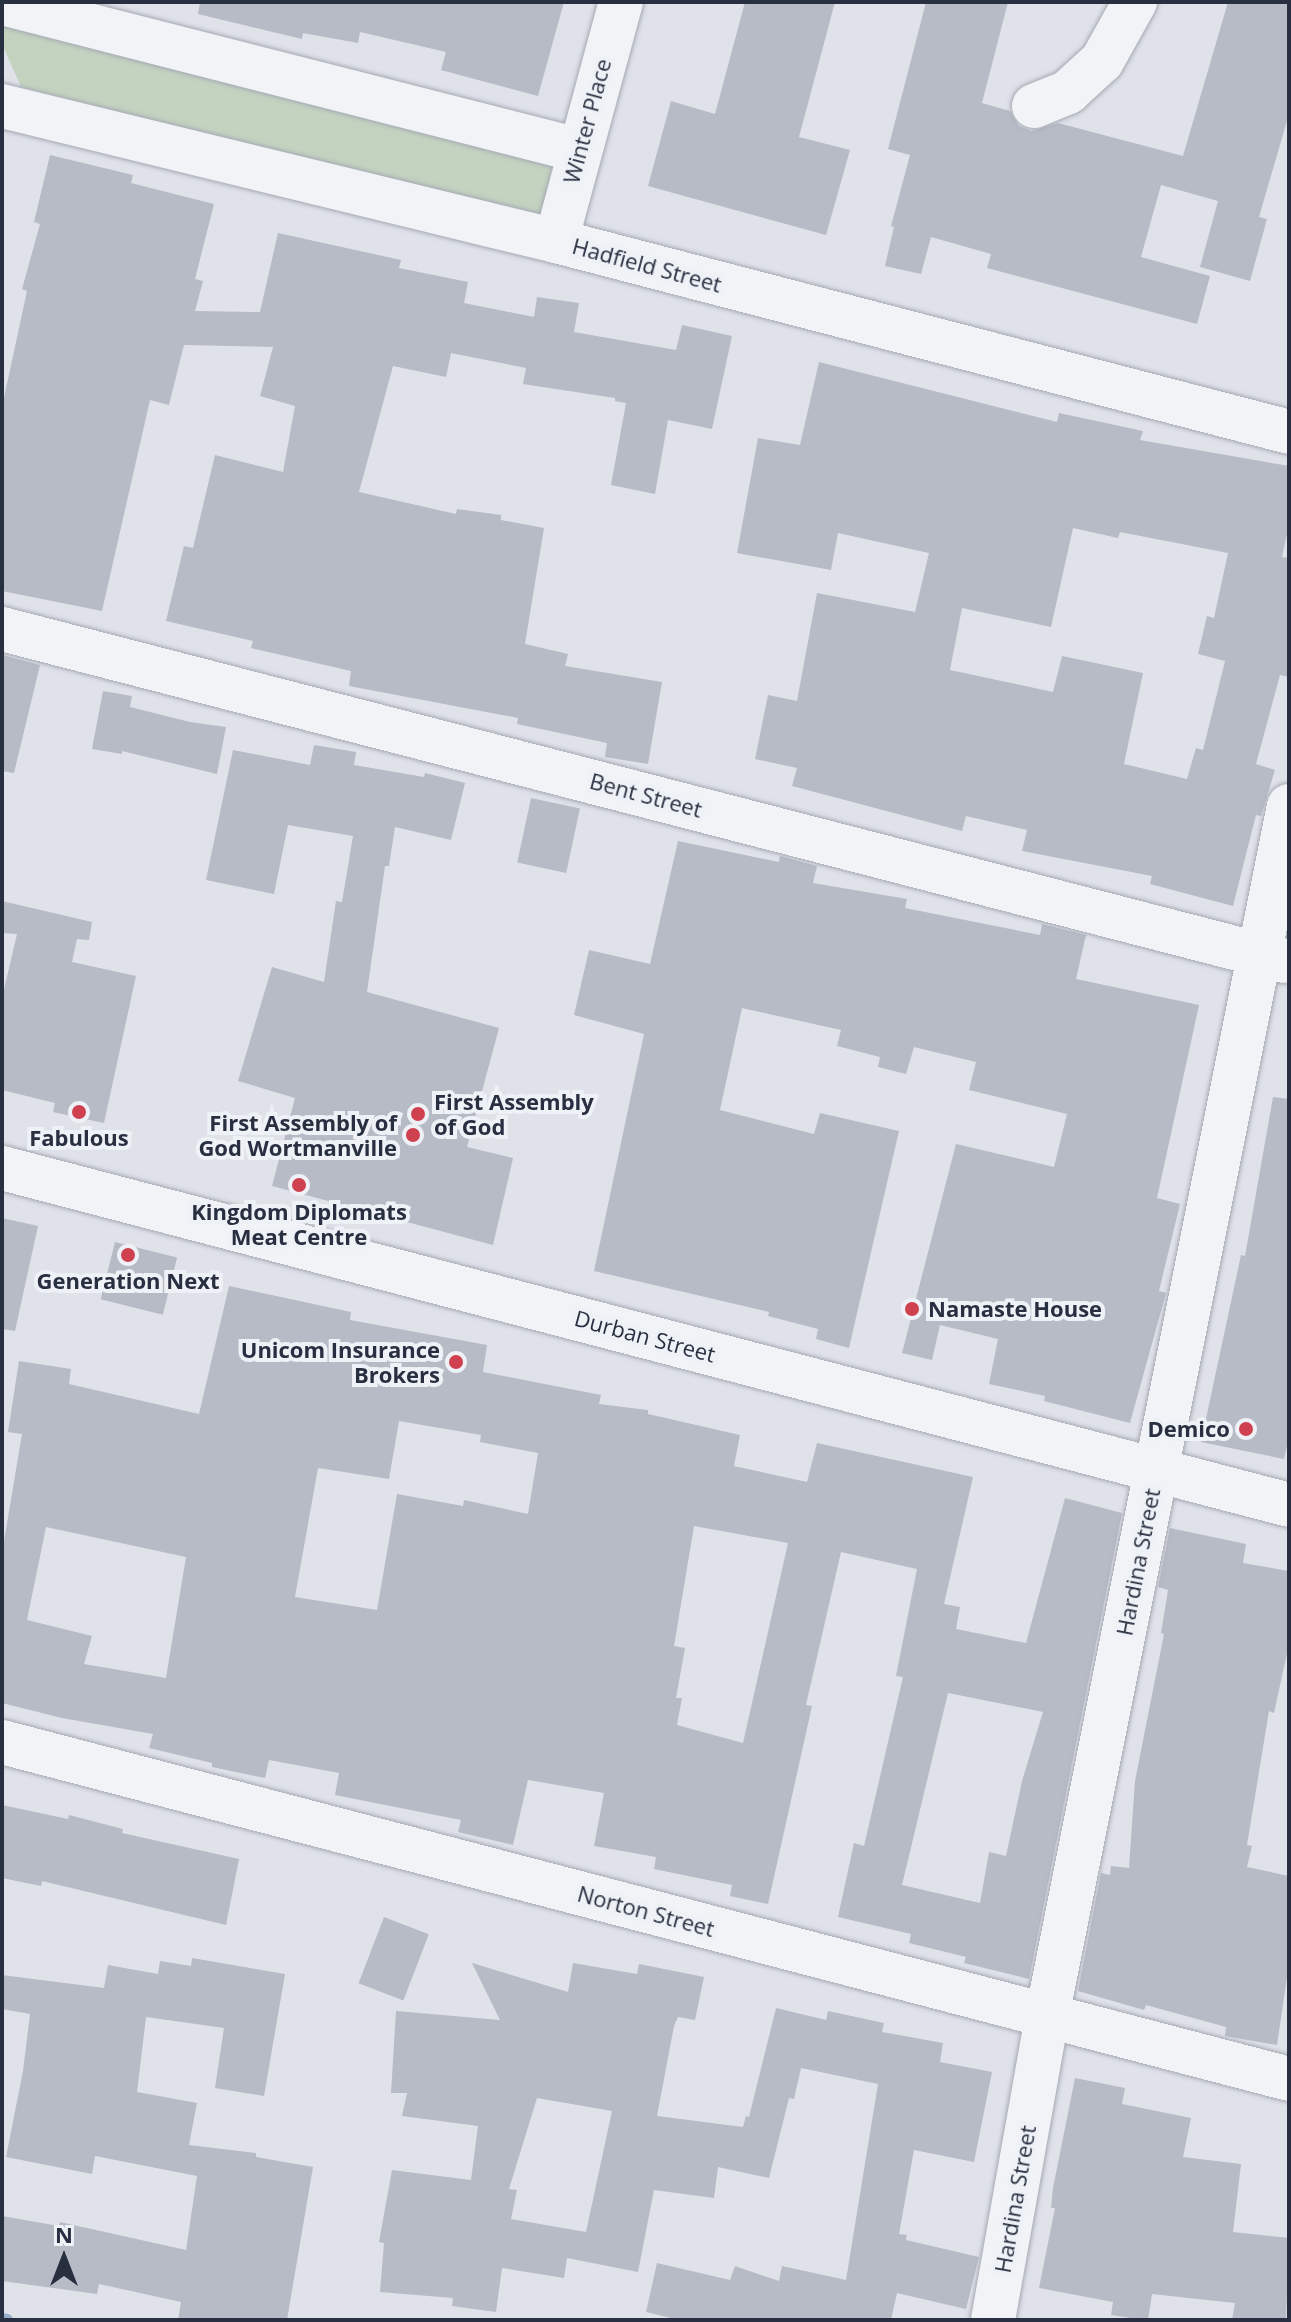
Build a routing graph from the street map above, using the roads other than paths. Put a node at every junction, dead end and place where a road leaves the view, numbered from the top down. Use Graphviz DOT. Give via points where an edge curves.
graph roads {
  1 [pos="621,2"];
  2 [pos="1135,2"];
  3 [pos="2,3"];
  4 [pos="2,106"];
  5 [pos="1034,106"];
  6 [pos="578,150"];
  7 [pos="556,241"];
  8 [pos="1289,432"];
  9 [pos="2,629"];
  10 [pos="1289,806"];
  11 [pos="1274,958"];
  12 [pos="2,1168"];
  13 [pos="1156,1470"];
  14 [pos="1289,1505"];
  15 [pos="2,1742"];
  16 [pos="1047,2016"];
  17 [pos="1289,2079"];
  18 [pos="993,2320"];
  1 -- 6 [label="street, Winter Place"];
  2 -- 5 [label="street" via="1102,61 1068,92"];
  3 -- 6 [label="street"];
  4 -- 7 [label="street, Hadfield Street"];
  6 -- 7 [label="street, Winter Place"];
  7 -- 8 [label="street, Hadfield Street"];
  9 -- 11 [label="street, Bent Street"];
  10 -- 11 [label="street, Hardina Street"];
  11 -- 13 [label="street, Hardina Street"];
  12 -- 13 [label="street, Durban Street"];
  13 -- 14 [label="street, Durban Street"];
  13 -- 16 [label="street, Hardina Street"];
  15 -- 16 [label="street, Norton Street"];
  16 -- 17 [label="street, Norton Street"];
  16 -- 18 [label="street, Hardina Street"];
}
